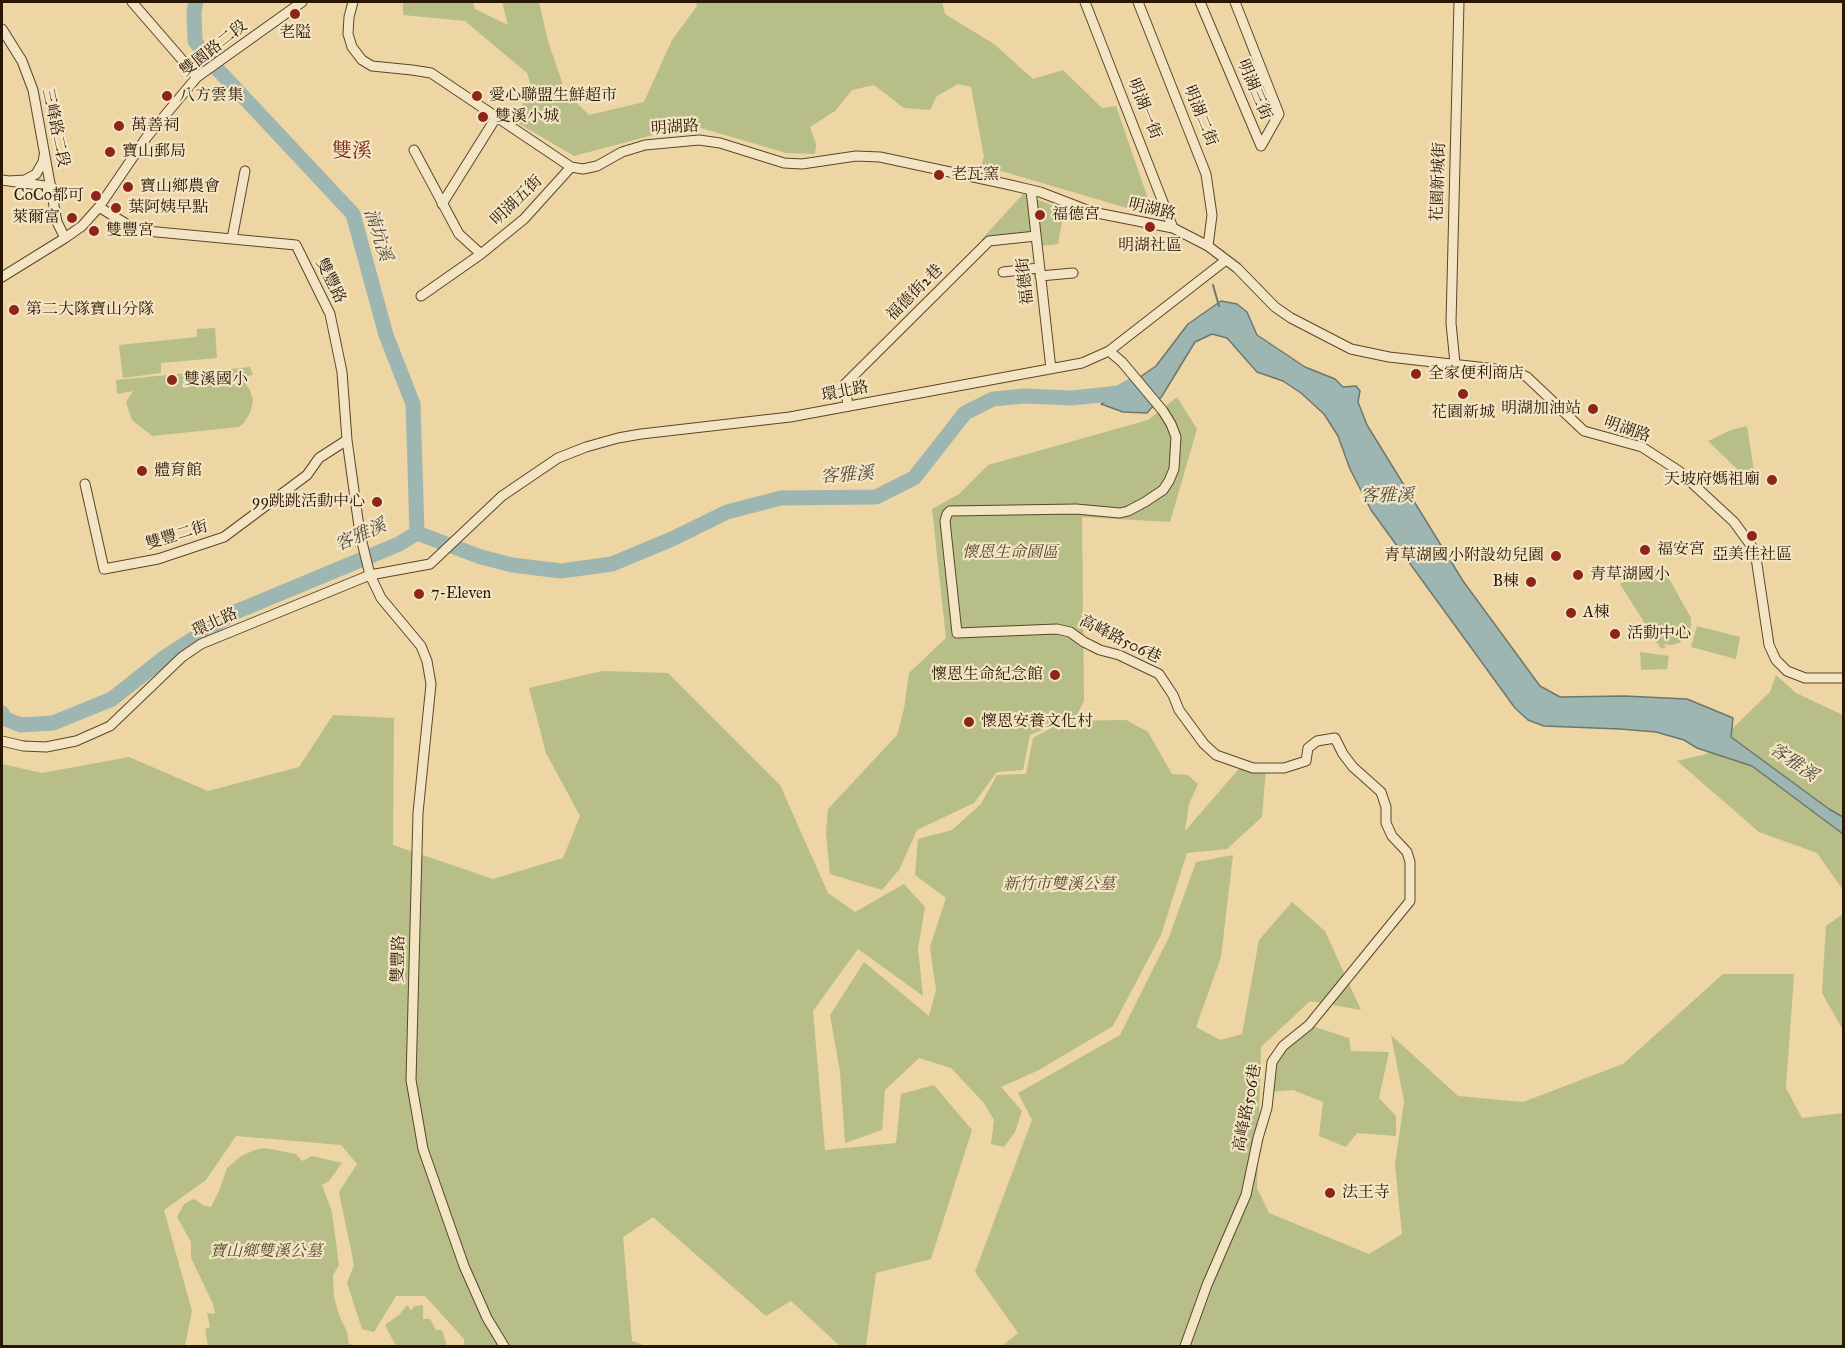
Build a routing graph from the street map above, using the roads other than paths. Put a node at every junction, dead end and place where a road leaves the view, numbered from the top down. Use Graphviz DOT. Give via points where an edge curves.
graph roads {
  1 [pos="132,2"];
  2 [pos="302,2"];
  3 [pos="353,2"];
  4 [pos="1085,2"];
  5 [pos="1138,2"];
  6 [pos="1200,2"];
  7 [pos="1234,2"];
  8 [pos="1459,2"];
  9 [pos="2,29"];
  10 [pos="196,77"];
  11 [pos="497,116"];
  12 [pos="45,150"];
  13 [pos="414,150"];
  14 [pos="571,167"];
  15 [pos="245,171"];
  16 [pos="5,181"];
  17 [pos="52,187"];
  18 [pos="1031,190"];
  19 [pos="442,204"];
  20 [pos="99,207"];
  21 [pos="1173,228"];
  22 [pos="1036,236"];
  23 [pos="65,238"];
  24 [pos="232,239"];
  25 [pos="1208,246"];
  26 [pos="481,254"];
  27 [pos="1226,260"];
  28 [pos="1003,272"];
  29 [pos="1040,272"];
  30 [pos="1073,273"];
  31 [pos="2,277"];
  32 [pos="421,296"];
  33 [pos="1109,351"];
  34 [pos="1455,363"];
  35 [pos="1050,369"];
  36 [pos="848,406"];
  37 [pos="346,440"];
  38 [pos="85,484"];
  39 [pos="370,574"];
  40 [pos="1844,678"];
  41 [pos="2,741"];
  42 [pos="504,1347"];
  43 [pos="1185,1347"];
  1 -- 10 [label="street"];
  2 -- 10 [label="street, 雙園路二段"];
  3 -- 11 [label="street" via="348,34 362,60 372,66 431,73"];
  4 -- 21 [label="street, 明湖一街"];
  5 -- 25 [label="street, 明湖二街" via="1206,174 1212,215"];
  6 -- 7 [label="street, 明湖三街" via="1261,146 1279,114"];
  8 -- 34 [label="street, 花園新城街" via="1451,323"];
  9 -- 12 [label="street, 三峰路二段" via="22,61 33,90"];
  10 -- 20 [label="street, 雙園路二段" via="146,138"];
  11 -- 14 [label="street"];
  11 -- 19 [label="street"];
  12 -- 16 [label="street" via="36,174 25,180"];
  12 -- 17 [label="street, 三峰路二段"];
  13 -- 19 [label="street"];
  14 -- 18 [label="street, 明湖路" via="597,166 645,145 699,140 784,163 880,157"];
  14 -- 26 [label="street, 明湖五街" via="524,219"];
  15 -- 24 [label="street"];
  16 -- 17 [label="street"];
  17 -- 23 [label="street, 三峰路二段" via="57,222"];
  18 -- 21 [label="street, 明湖路" via="1092,212"];
  18 -- 22 [label="street, 福德街"];
  19 -- 26 [label="street" via="459,234"];
  20 -- 23 [label="street, 雙園路二段"];
  20 -- 24 [label="street, 雙豐路" via="136,230"];
  21 -- 25 [label="street, 明湖路"];
  22 -- 29 [label="street, 福德街"];
  22 -- 36 [label="street, 福德街2巷" via="989,241 845,384"];
  23 -- 31 [label="street, 雙園路二段"];
  24 -- 37 [label="street, 雙豐路" via="296,245 330,314 342,372"];
  25 -- 27 [label="street, 明湖路"];
  26 -- 32 [label="street, 明湖五街"];
  27 -- 33 [label="street, 環北路"];
  27 -- 34 [label="street, 明湖路" via="1275,307 1338,344 1377,355"];
  28 -- 29 [label="street"];
  29 -- 30 [label="street"];
  29 -- 35 [label="street, 福德街"];
  33 -- 35 [label="street, 環北路" via="1082,363"];
  33 -- 43 [label="street, 高峰路506巷" via="1171,424 1176,437 1174,469 1163,490 1120,513 1076,509 956,510 947,514 957,633 1057,629 1070,632 1100,650 1159,674 1204,744 1216,755 1253,768 1284,768 1306,761 1308,748 1317,741 1335,738 1353,767 1381,792 1386,823 1407,852 1411,877 1410,902 1309,1025 1283,1046 1272,1062 1267,1108 1246,1195"];
  34 -- 40 [label="street, 明湖路" via="1527,377 1584,431 1642,447 1679,471 1734,522 1755,551 1769,645 1776,660 1788,671 1805,678"];
  35 -- 36 [label="street, 環北路"];
  36 -- 39 [label="street, 環北路" via="790,417 641,434 586,447 558,458 502,496 430,564"];
  37 -- 38 [label="street, 雙豐二街" via="319,458 307,475 224,537 158,559 104,569"];
  37 -- 39 [label="street, 雙豐路"];
  39 -- 41 [label="street, 環北路" via="201,644 182,657 110,726 76,741 46,747"];
  39 -- 42 [label="street, 雙豐路" via="381,598 421,646 431,684 418,813 411,1080 423,1149 464,1266"];
}
